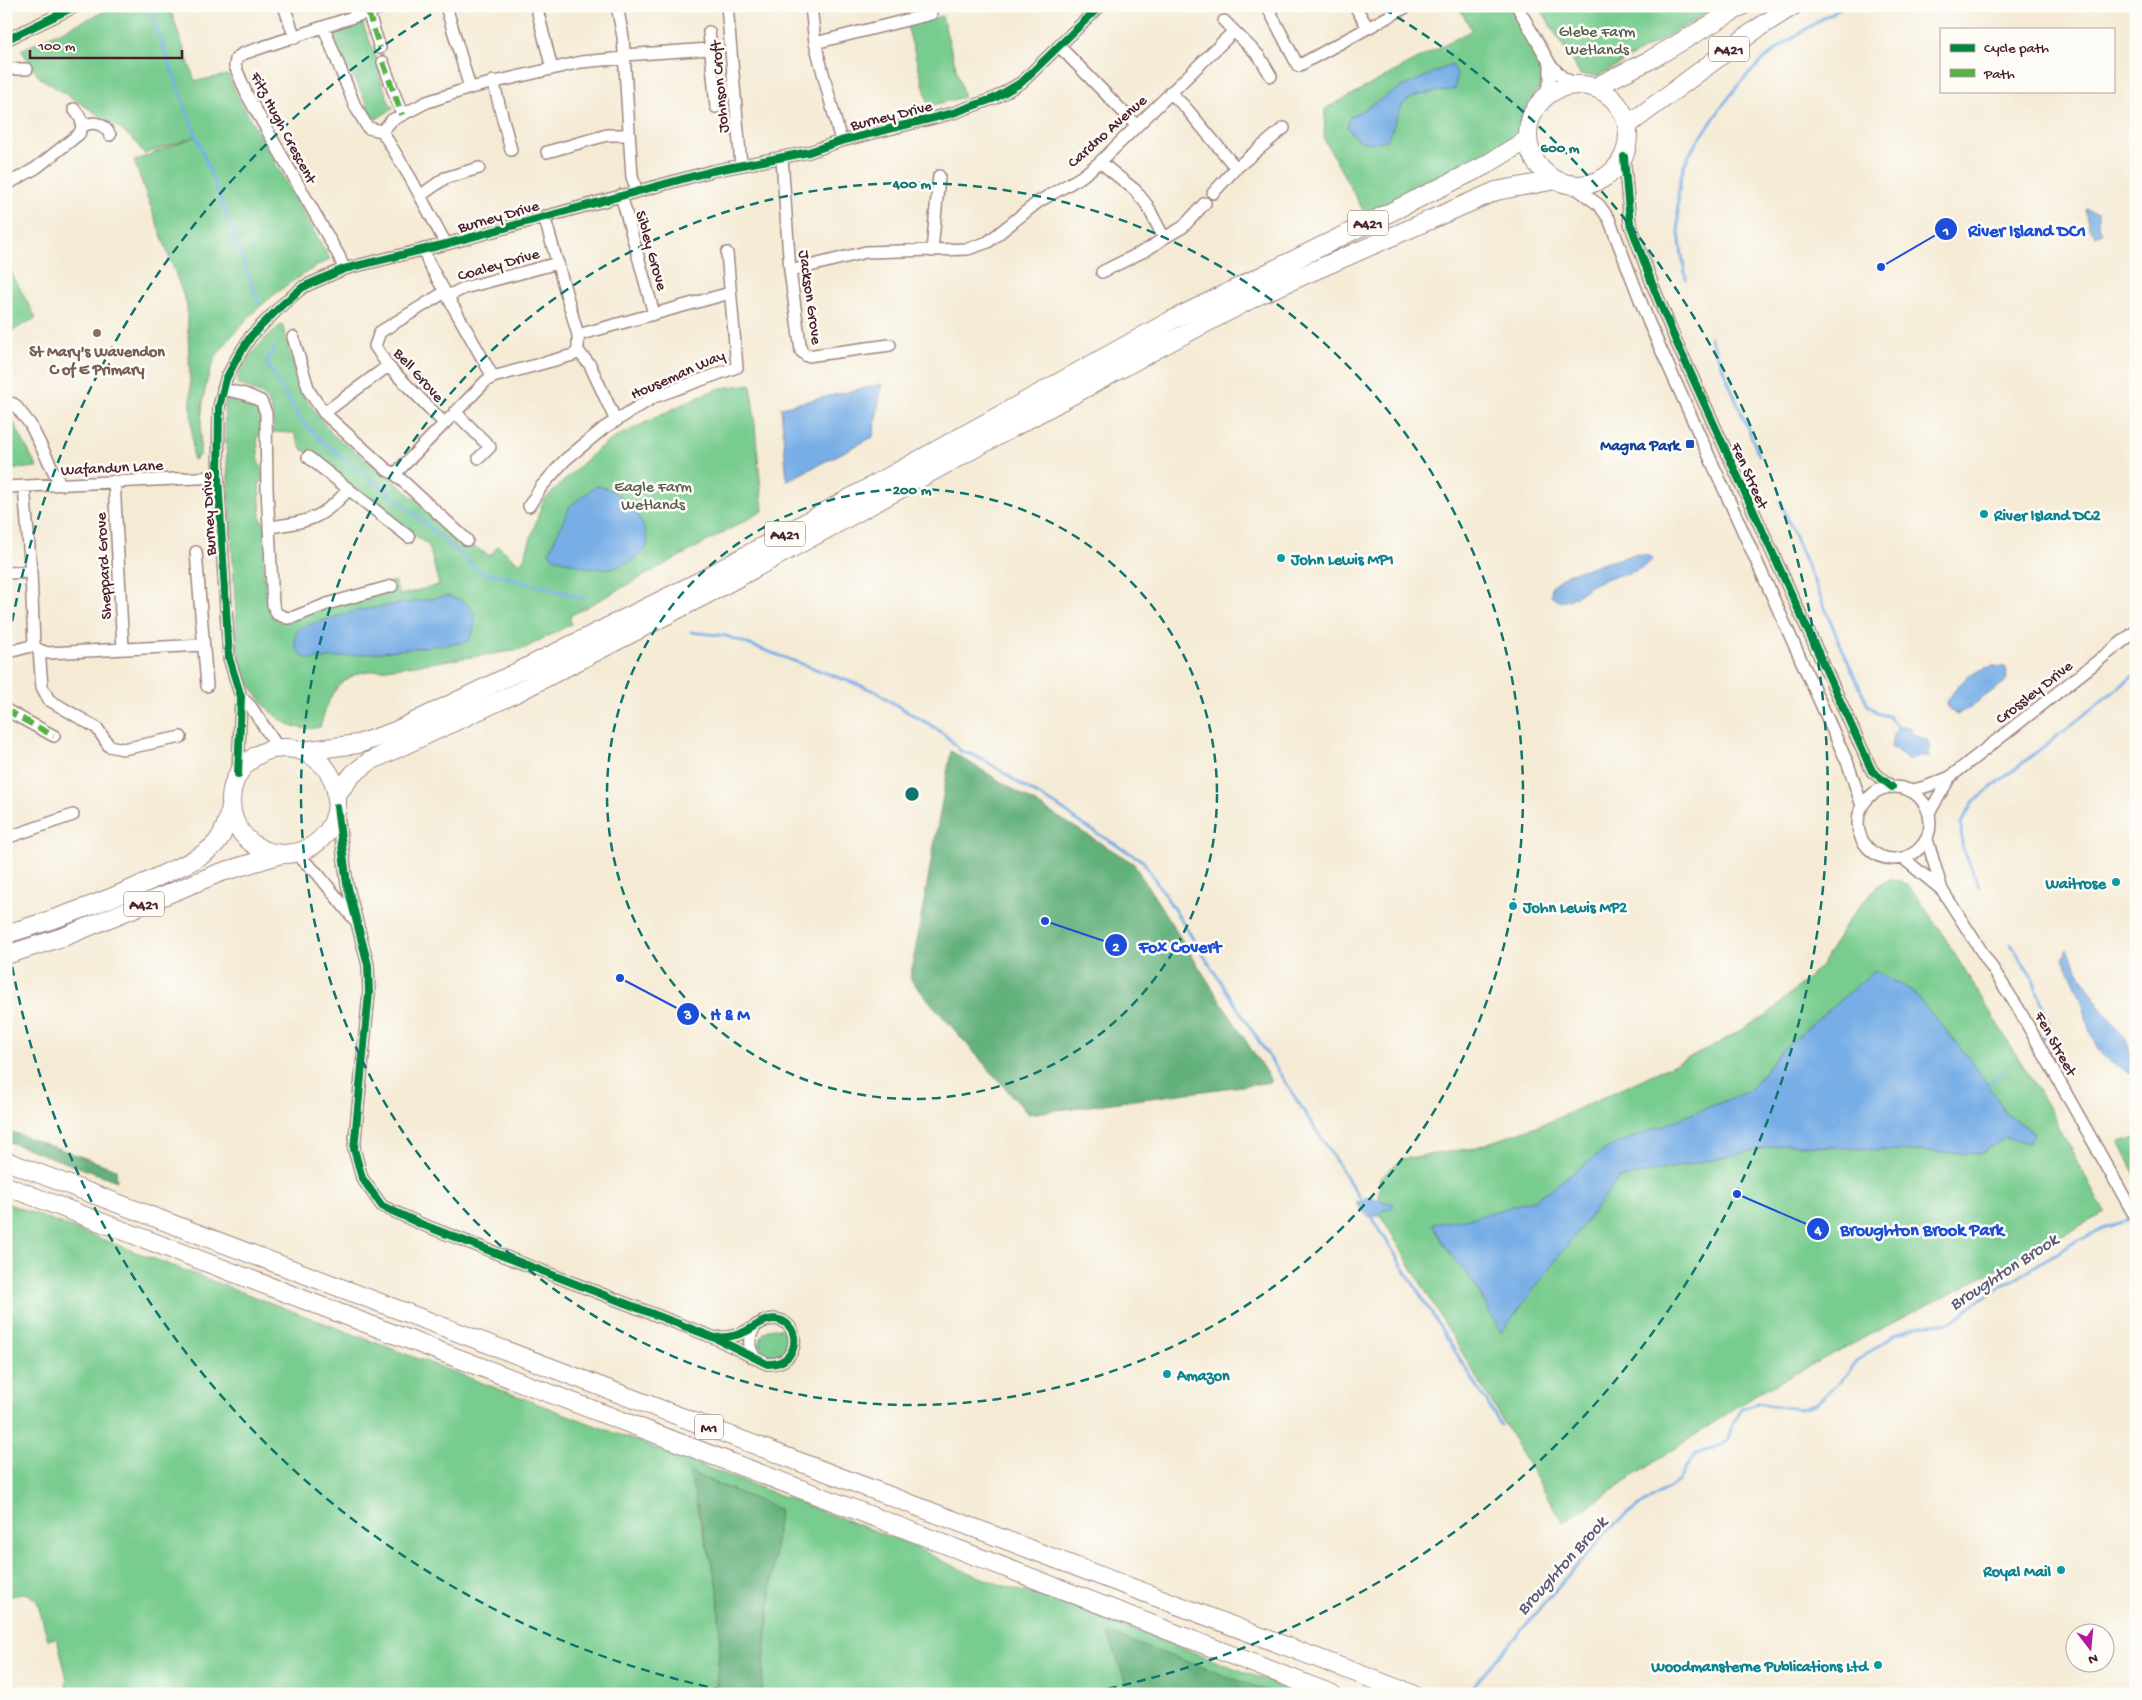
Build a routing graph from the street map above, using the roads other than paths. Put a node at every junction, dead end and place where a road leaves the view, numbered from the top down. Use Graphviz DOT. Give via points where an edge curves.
graph roads {
  1 [pos="76,6"];
  2 [pos="284,6"];
  3 [pos="386,6"];
  4 [pos="446,6"];
  5 [pos="617,6"];
  6 [pos="727,6"];
  7 [pos="811,6"];
  8 [pos="1100,6"];
  9 [pos="1268,6"];
  10 [pos="1355,6"];
  11 [pos="1408,6"];
  12 [pos="1517,6"];
  13 [pos="1742,6"];
  14 [pos="1793,6"];
  15 [pos="537,9"];
  16 [pos="368,12"];
  17 [pos="932,14"];
  18 [pos="1224,21"];
  19 [pos="324,28"];
  20 [pos="1368,28"];
  21 [pos="709,32"];
  22 [pos="1234,32"];
  23 [pos="295,38"];
  24 [pos="6,40"];
  25 [pos="816,43"];
  26 [pos="1059,46"];
  27 [pos="380,48"];
  28 [pos="710,48"];
  29 [pos="625,56"];
  30 [pos="383,62"];
  31 [pos="1550,64"];
  32 [pos="28,69"];
  33 [pos="552,69"];
  34 [pos="6,70"];
  35 [pos="1271,76"];
  36 [pos="493,81"];
  37 [pos="1576,84"];
  38 [pos="1603,84"];
  39 [pos="470,88"];
  40 [pos="1170,92"];
  41 [pos="1544,98"];
  42 [pos="716,107"];
  43 [pos="74,109"];
  44 [pos="402,115"];
  45 [pos="1632,122"];
  46 [pos="83,126"];
  47 [pos="1137,126"];
  48 [pos="1284,128"];
  49 [pos="382,131"];
  50 [pos="110,135"];
  51 [pos="629,135"];
  52 [pos="841,141"];
  53 [pos="1523,143"];
  54 [pos="511,150"];
  55 [pos="547,152"];
  56 [pos="1624,157"];
  57 [pos="782,158"];
  58 [pos="1100,162"];
  59 [pos="741,165"];
  60 [pos="479,168"];
  61 [pos="1236,168"];
  62 [pos="939,176"];
  63 [pos="1564,183"];
  64 [pos="6,184"];
  65 [pos="637,192"];
  66 [pos="1213,193"];
  67 [pos="621,195"];
  68 [pos="420,196"];
  69 [pos="1205,203"];
  70 [pos="544,216"];
  71 [pos="1164,238"];
  72 [pos="446,244"];
  73 [pos="424,249"];
  74 [pos="932,251"];
  75 [pos="727,253"];
  76 [pos="558,263"];
  77 [pos="344,269"];
  78 [pos="790,271"];
  79 [pos="1102,272"];
  80 [pos="730,293"];
  81 [pos="447,294"];
  82 [pos="654,314"];
  83 [pos="578,335"];
  84 [pos="293,337"];
  85 [pos="890,345"];
  86 [pos="578,352"];
  87 [pos="388,366"];
  88 [pos="493,377"];
  89 [pos="223,389"];
  90 [pos="6,402"];
  91 [pos="455,412"];
  92 [pos="324,413"];
  93 [pos="616,421"];
  94 [pos="444,423"];
  95 [pos="308,457"];
  96 [pos="480,458"];
  97 [pos="395,474"];
  98 [pos="218,477"];
  99 [pos="114,481"];
  100 [pos="60,484"];
  101 [pos="24,486"];
  102 [pos="6,487"];
  103 [pos="349,489"];
  104 [pos="529,506"];
  105 [pos="270,527"];
  106 [pos="408,537"];
  107 [pos="467,540"];
  108 [pos="196,552"];
  109 [pos="31,572"];
  110 [pos="6,573"];
  111 [pos="392,586"];
  112 [pos="2136,632"];
  113 [pos="203,645"];
  114 [pos="36,648"];
  115 [pos="123,649"];
  116 [pos="6,653"];
  117 [pos="207,686"];
  118 [pos="241,697"];
  119 [pos="6,710"];
  120 [pos="54,736"];
  121 [pos="181,737"];
  122 [pos="279,748"];
  123 [pos="302,751"];
  124 [pos="238,774"];
  125 [pos="1950,776"];
  126 [pos="1892,787"];
  127 [pos="1910,791"];
  128 [pos="337,801"];
  129 [pos="231,806"];
  130 [pos="1862,806"];
  131 [pos="1929,813"];
  132 [pos="72,815"];
  133 [pos="6,838"];
  134 [pos="1927,839"];
  135 [pos="288,854"];
  136 [pos="1903,858"];
  137 [pos="1942,890"];
  138 [pos="356,920"];
  139 [pos="6,934"];
  140 [pos="6,955"];
  141 [pos="6,1161"];
  142 [pos="6,1186"];
  143 [pos="2133,1213"];
  144 [pos="755,1327"];
  145 [pos="715,1338"];
  146 [pos="754,1356"];
  147 [pos="1332,1694"];
  148 [pos="1412,1694"];
  1 -- 24 [label="street"];
  2 -- 23 [label="street"];
  3 -- 16 [label="street, Fitz Hugh Crescent"];
  4 -- 39 [label="street"];
  5 -- 29 [label="street"];
  6 -- 59 [label="street, Johnson Croft"];
  7 -- 25 [label="street"];
  8 -- 26 [label="street, Burney Drive"];
  9 -- 20 [label="street" via="1298,66"];
  10 -- 20 [label="street"];
  11 -- 20 [label="street"];
  12 -- 31 [label="street"];
  13 -- 38 [label="highway, A421"];
  14 -- 45 [label="highway, A421" via="1758,28"];
  15 -- 33 [label="street"];
  16 -- 19 [label="street, Fitz Hugh Crescent"];
  16 -- 27 [label="street"];
  17 -- 25 [label="street"];
  18 -- 22 [label="street"];
  19 -- 23 [label="street, Fitz Hugh Crescent"];
  19 -- 49 [label="street" via="355,106 368,128"];
  21 -- 28 [label="street"];
  22 -- 35 [label="street" via="1259,56"];
  22 -- 40 [label="street, Cardno Avenue"];
  23 -- 77 [label="street, Fitz Hugh Crescent" via="242,54 236,59 235,66 247,95"];
  25 -- 52 [label="street"];
  26 -- 47 [label="street"];
  26 -- 52 [label="street, Burney Drive" via="1022,82 995,98 947,114"];
  28 -- 29 [label="street"];
  28 -- 42 [label="street"];
  29 -- 33 [label="street"];
  29 -- 51 [label="street"];
  30 -- 44 [label="street"];
  31 -- 37 [label="street"];
  31 -- 41 [label="street" via="1550,80"];
  32 -- 34 [label="street"];
  33 -- 36 [label="street"];
  36 -- 39 [label="street"];
  36 -- 54 [label="street"];
  37 -- 38 [label="highway"];
  37 -- 41 [label="highway" via="1559,88"];
  38 -- 45 [label="highway"];
  39 -- 44 [label="street" via="427,102"];
  40 -- 47 [label="street, Cardno Avenue"];
  40 -- 61 [label="street"];
  41 -- 53 [label="highway" via="1534,110"];
  43 -- 46 [label="street"];
  44 -- 49 [label="street"];
  45 -- 56 [label="highway"];
  46 -- 50 [label="street" via="96,123 106,127"];
  46 -- 64 [label="street" via="72,141 36,168"];
  47 -- 58 [label="street, Cardno Avenue"];
  48 -- 61 [label="street"];
  49 -- 68 [label="street"];
  51 -- 55 [label="street" via="607,135"];
  51 -- 65 [label="street" via="632,177"];
  52 -- 57 [label="street, Burney Drive"];
  53 -- 63 [label="highway" via="1542,170"];
  53 -- 123 [label="highway, A421" via="1484,166 1172,320 700,580 507,677 393,732 358,744"];
  56 -- 63 [label="highway, A421" via="1615,170 1602,179 1588,185"];
  56 -- 126 [label="street, Fen Street" via="1630,223 1675,340 1872,771"];
  57 -- 59 [label="street, Burney Drive"];
  57 -- 78 [label="street, Jackson Grove"];
  58 -- 71 [label="street" via="1135,190 1147,205"];
  58 -- 74 [label="street, Cardno Avenue" via="1038,202 988,242 968,249"];
  59 -- 65 [label="street, Burney Drive"];
  60 -- 68 [label="street" via="445,178"];
  61 -- 66 [label="street"];
  62 -- 74 [label="street"];
  63 -- 128 [label="highway, A421" via="1537,183 1496,191 1261,294 715,590 512,695 370,761 353,774"];
  63 -- 130 [label="street, Fen Street" via="1599,205 1608,218 1649,323 1848,764"];
  65 -- 67 [label="street, Burney Drive"];
  67 -- 70 [label="street, Burney Drive"];
  67 -- 82 [label="street, Sibley Grove"];
  68 -- 72 [label="street"];
  69 -- 71 [label="street" via="1183,226"];
  70 -- 72 [label="street, Burney Drive"];
  70 -- 76 [label="street"];
  71 -- 79 [label="street"];
  72 -- 73 [label="street, Burney Drive"];
  73 -- 77 [label="street, Burney Drive"];
  73 -- 81 [label="street"];
  74 -- 78 [label="street, Cardno Avenue" via="866,252"];
  75 -- 80 [label="street, Houseman Way"];
  76 -- 81 [label="street, Coaley Drive"];
  76 -- 83 [label="street"];
  77 -- 89 [label="street, Burney Drive" via="303,287 272,315 251,336"];
  78 -- 85 [label="street, Jackson Grove" via="801,351 807,356"];
  80 -- 82 [label="street"];
  80 -- 93 [label="street, Houseman Way" via="737,367 654,397"];
  81 -- 87 [label="street, Bell Grove" via="380,332 375,346"];
  81 -- 88 [label="street"];
  82 -- 83 [label="street"];
  83 -- 86 [label="street"];
  84 -- 92 [label="street" via="309,392"];
  86 -- 88 [label="street"];
  86 -- 93 [label="street" via="590,364"];
  87 -- 92 [label="street"];
  87 -- 94 [label="street, Bell Grove"];
  88 -- 91 [label="street"];
  89 -- 98 [label="street, Burney Drive" via="218,407"];
  89 -- 105 [label="street" via="261,401 266,413"];
  90 -- 100 [label="street" via="14,404 30,424"];
  91 -- 94 [label="street"];
  91 -- 96 [label="street" via="490,447"];
  92 -- 97 [label="street"];
  93 -- 104 [label="street, Houseman Way" via="565,460"];
  94 -- 97 [label="street"];
  95 -- 103 [label="street"];
  97 -- 107 [label="street"];
  98 -- 99 [label="street, Wafandun Lane"];
  98 -- 118 [label="street, Burney Drive" via="230,658"];
  99 -- 100 [label="street, Wafandun Lane"];
  99 -- 115 [label="street, Sheppard Grove"];
  100 -- 101 [label="street, Wafandun Lane"];
  101 -- 102 [label="street, Wafandun Lane"];
  101 -- 109 [label="street"];
  103 -- 105 [label="street" via="332,508 306,522"];
  103 -- 106 [label="street"];
  105 -- 111 [label="street" via="277,614 294,618 327,604"];
  108 -- 113 [label="street"];
  109 -- 110 [label="street"];
  109 -- 114 [label="street"];
  112 -- 125 [label="street, Crossley Drive"];
  113 -- 115 [label="street"];
  113 -- 117 [label="street"];
  114 -- 115 [label="street" via="48,652"];
  114 -- 116 [label="street"];
  114 -- 121 [label="street" via="42,687 49,700 97,728 109,746 124,749"];
  118 -- 122 [label="street"];
  118 -- 124 [label="street"];
  119 -- 120 [label="street"];
  122 -- 123 [label="highway"];
  122 -- 124 [label="highway" via="263,753"];
  123 -- 128 [label="highway" via="326,768 333,780"];
  124 -- 129 [label="highway"];
  125 -- 127 [label="street"];
  125 -- 131 [label="street"];
  126 -- 127 [label="street"];
  126 -- 130 [label="street" via="1870,796"];
  127 -- 131 [label="street" via="1922,800"];
  128 -- 135 [label="highway" via="332,823 324,837 310,847"];
  128 -- 138 [label="street" via="347,884"];
  129 -- 135 [label="highway" via="235,822 255,846"];
  129 -- 139 [label="highway, A421" via="226,826 216,843 192,861 69,915"];
  130 -- 136 [label="street" via="1858,825 1864,843 1879,856"];
  131 -- 134 [label="street"];
  132 -- 133 [label="street"];
  134 -- 136 [label="street" via="1913,854"];
  134 -- 137 [label="street, Fen Street"];
  135 -- 138 [label="street" via="317,873"];
  135 -- 140 [label="highway, A421" via="212,876 66,936"];
  136 -- 137 [label="street, Fen Street"];
  137 -- 143 [label="street, Fen Street" via="2018,1008"];
  138 -- 145 [label="street" via="368,965 369,993 354,1149 362,1178 382,1206"];
  141 -- 148 [label="highway, M1"];
  142 -- 147 [label="highway, M1"];
  144 -- 145 [label="street" via="734,1336"];
  144 -- 146 [label="street" via="749,1340"];
  144 -- 146 [label="street" via="765,1320 779,1320 790,1328 795,1342 792,1354 780,1364 767,1364"];
  145 -- 146 [label="street"];
}
